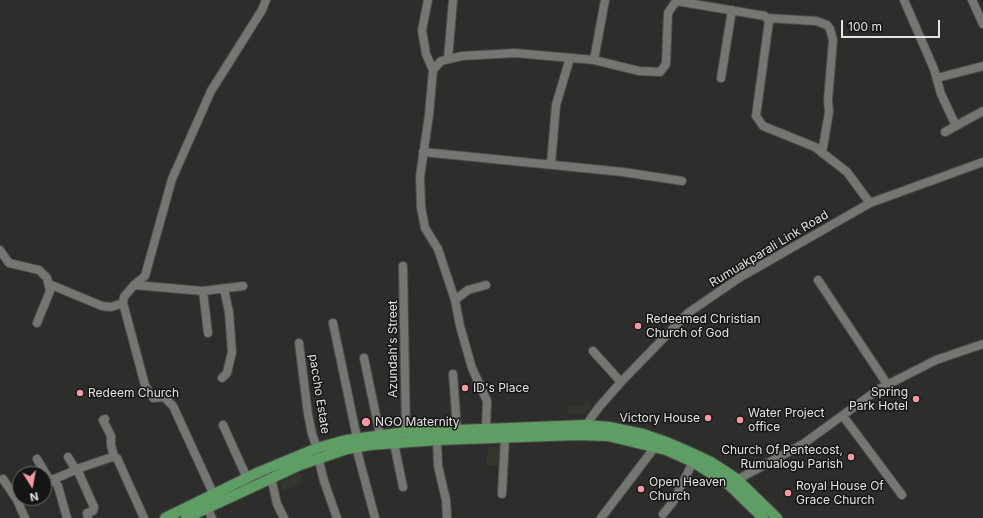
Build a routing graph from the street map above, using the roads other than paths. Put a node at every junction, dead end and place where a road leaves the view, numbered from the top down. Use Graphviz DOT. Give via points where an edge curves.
graph roads {
  1 [pos="266,0"];
  2 [pos="428,0"];
  3 [pos="452,0"];
  4 [pos="605,0"];
  5 [pos="904,0"];
  6 [pos="972,0"];
  7 [pos="732,10"];
  8 [pos="767,18"];
  9 [pos="983,24"];
  10 [pos="570,58"];
  11 [pos="448,59"];
  12 [pos="594,60"];
  13 [pos="983,66"];
  14 [pos="433,70"];
  15 [pos="721,78"];
  16 [pos="937,78"];
  17 [pos="983,111"];
  18 [pos="956,126"];
  19 [pos="945,132"];
  20 [pos="423,152"];
  21 [pos="822,153"];
  22 [pos="983,162"];
  23 [pos="551,164"];
  24 [pos="682,182"];
  25 [pos="870,203"];
  26 [pos="0,250"];
  27 [pos="403,266"];
  28 [pos="818,280"];
  29 [pos="49,284"];
  30 [pos="134,285"];
  31 [pos="486,285"];
  32 [pos="243,286"];
  33 [pos="224,289"];
  34 [pos="203,291"];
  35 [pos="455,300"];
  36 [pos="123,303"];
  37 [pos="37,323"];
  38 [pos="333,323"];
  39 [pos="208,333"];
  40 [pos="299,343"];
  41 [pos="983,344"];
  42 [pos="593,350"];
  43 [pos="364,358"];
  44 [pos="453,374"];
  45 [pos="222,378"];
  46 [pos="621,382"];
  47 [pos="887,384"];
  48 [pos="843,416"];
  49 [pos="105,419"];
  50 [pos="223,425"];
  51 [pos="586,425"];
  52 [pos="486,428"];
  53 [pos="457,429"];
  54 [pos="406,432"];
  55 [pos="380,435"];
  56 [pos="505,438"];
  57 [pos="437,440"];
  58 [pos="356,443"];
  59 [pos="394,443"];
  60 [pos="655,447"];
  61 [pos="318,453"];
  62 [pos="68,457"];
  63 [pos="114,457"];
  64 [pos="38,459"];
  65 [pos="693,462"];
  66 [pos="76,469"];
  67 [pos="271,477"];
  68 [pos="247,478"];
  69 [pos="3,479"];
  70 [pos="53,479"];
  71 [pos="733,482"];
  72 [pos="403,487"];
  73 [pos="213,493"];
  74 [pos="502,494"];
  75 [pos="902,495"];
  76 [pos="206,508"];
  77 [pos="663,514"];
  78 [pos="25,518"];
  79 [pos="67,518"];
  80 [pos="88,518"];
  81 [pos="144,518"];
  82 [pos="165,518"];
  83 [pos="186,518"];
  84 [pos="212,518"];
  85 [pos="284,518"];
  86 [pos="337,518"];
  87 [pos="375,518"];
  88 [pos="447,518"];
  89 [pos="601,518"];
  90 [pos="764,518"];
  91 [pos="777,518"];
  1 -- 30 [label="street" via="211,91 172,180 145,276"];
  2 -- 14 [label="street" via="422,30 426,54"];
  3 -- 11 [label="street"];
  4 -- 12 [label="street"];
  5 -- 16 [label="street"];
  6 -- 9 [label="street"];
  7 -- 8 [label="street"];
  7 -- 12 [label="street" via="676,1 668,13 666,64 660,72 639,71"];
  7 -- 15 [label="street"];
  8 -- 21 [label="street" via="769,21 756,116 762,126 815,147"];
  8 -- 21 [label="street" via="816,22 830,29 833,40 829,112"];
  10 -- 11 [label="street" via="515,53"];
  10 -- 12 [label="street"];
  10 -- 23 [label="street" via="556,105"];
  11 -- 14 [label="street" via="441,61"];
  13 -- 16 [label="street"];
  14 -- 20 [label="street"];
  16 -- 18 [label="street" via="940,94"];
  17 -- 18 [label="street"];
  18 -- 19 [label="street"];
  20 -- 23 [label="street"];
  20 -- 35 [label="street" via="420,177 425,228 438,249"];
  21 -- 25 [label="street" via="847,172"];
  22 -- 25 [label="street, Rumuakparali Link Road"];
  23 -- 24 [label="street"];
  25 -- 46 [label="street, Rumuakparali Link Road" via="739,278 688,313"];
  26 -- 29 [label="street" via="9,263 42,271"];
  27 -- 54 [label="street, Azundah's Street"];
  28 -- 47 [label="street"];
  29 -- 36 [label="street" via="102,306 111,307"];
  29 -- 37 [label="street" via="50,291"];
  30 -- 34 [label="street"];
  30 -- 36 [label="street" via="124,297"];
  31 -- 35 [label="street" via="468,290"];
  32 -- 33 [label="street"];
  33 -- 34 [label="street"];
  33 -- 45 [label="street" via="229,312 232,352 227,373"];
  34 -- 39 [label="street"];
  35 -- 52 [label="street" via="472,368 487,401"];
  36 -- 73 [label="street" via="145,385 153,398 164,398 173,406"];
  38 -- 58 [label="street"];
  40 -- 61 [label="street, paccho Estate" via="308,414"];
  41 -- 47 [label="street" via="936,360"];
  42 -- 46 [label="street"];
  43 -- 55 [label="street"];
  44 -- 53 [label="street"];
  46 -- 51 [label="street, Rumuakparali Link Road"];
  47 -- 48 [label="street"];
  48 -- 71 [label="street" via="803,444"];
  48 -- 75 [label="street"];
  49 -- 63 [label="street" via="103,420 111,436"];
  50 -- 68 [label="street"];
  51 -- 52 [label="main road"];
  51 -- 71 [label="main road" via="616,428 669,443 711,462"];
  52 -- 53 [label="main road"];
  53 -- 54 [label="main road"];
  54 -- 55 [label="main road"];
  55 -- 58 [label="main road"];
  56 -- 57 [label="main road"];
  56 -- 60 [label="main road" via="608,436"];
  56 -- 74 [label="street"];
  57 -- 59 [label="main road"];
  57 -- 88 [label="street" via="438,466 446,500"];
  58 -- 59 [label="main road"];
  58 -- 61 [label="main road"];
  58 -- 87 [label="street"];
  59 -- 72 [label="street"];
  60 -- 65 [label="main road"];
  60 -- 89 [label="street"];
  61 -- 67 [label="main road"];
  61 -- 68 [label="main road"];
  61 -- 86 [label="street, paccho Estate" via="324,481"];
  62 -- 66 [label="street"];
  63 -- 66 [label="street"];
  63 -- 81 [label="street" via="118,458 123,467"];
  64 -- 70 [label="street" via="48,478"];
  65 -- 71 [label="main road"];
  65 -- 77 [label="street" via="673,502"];
  66 -- 70 [label="street"];
  66 -- 80 [label="street" via="94,506 93,511 87,513"];
  67 -- 76 [label="main road"];
  67 -- 85 [label="street" via="277,504"];
  68 -- 73 [label="main road"];
  69 -- 78 [label="street"];
  70 -- 79 [label="street" via="58,486"];
  71 -- 90 [label="main road"];
  71 -- 91 [label="main road"];
  73 -- 82 [label="main road"];
  76 -- 83 [label="main road"];
  76 -- 84 [label="street"];
}
